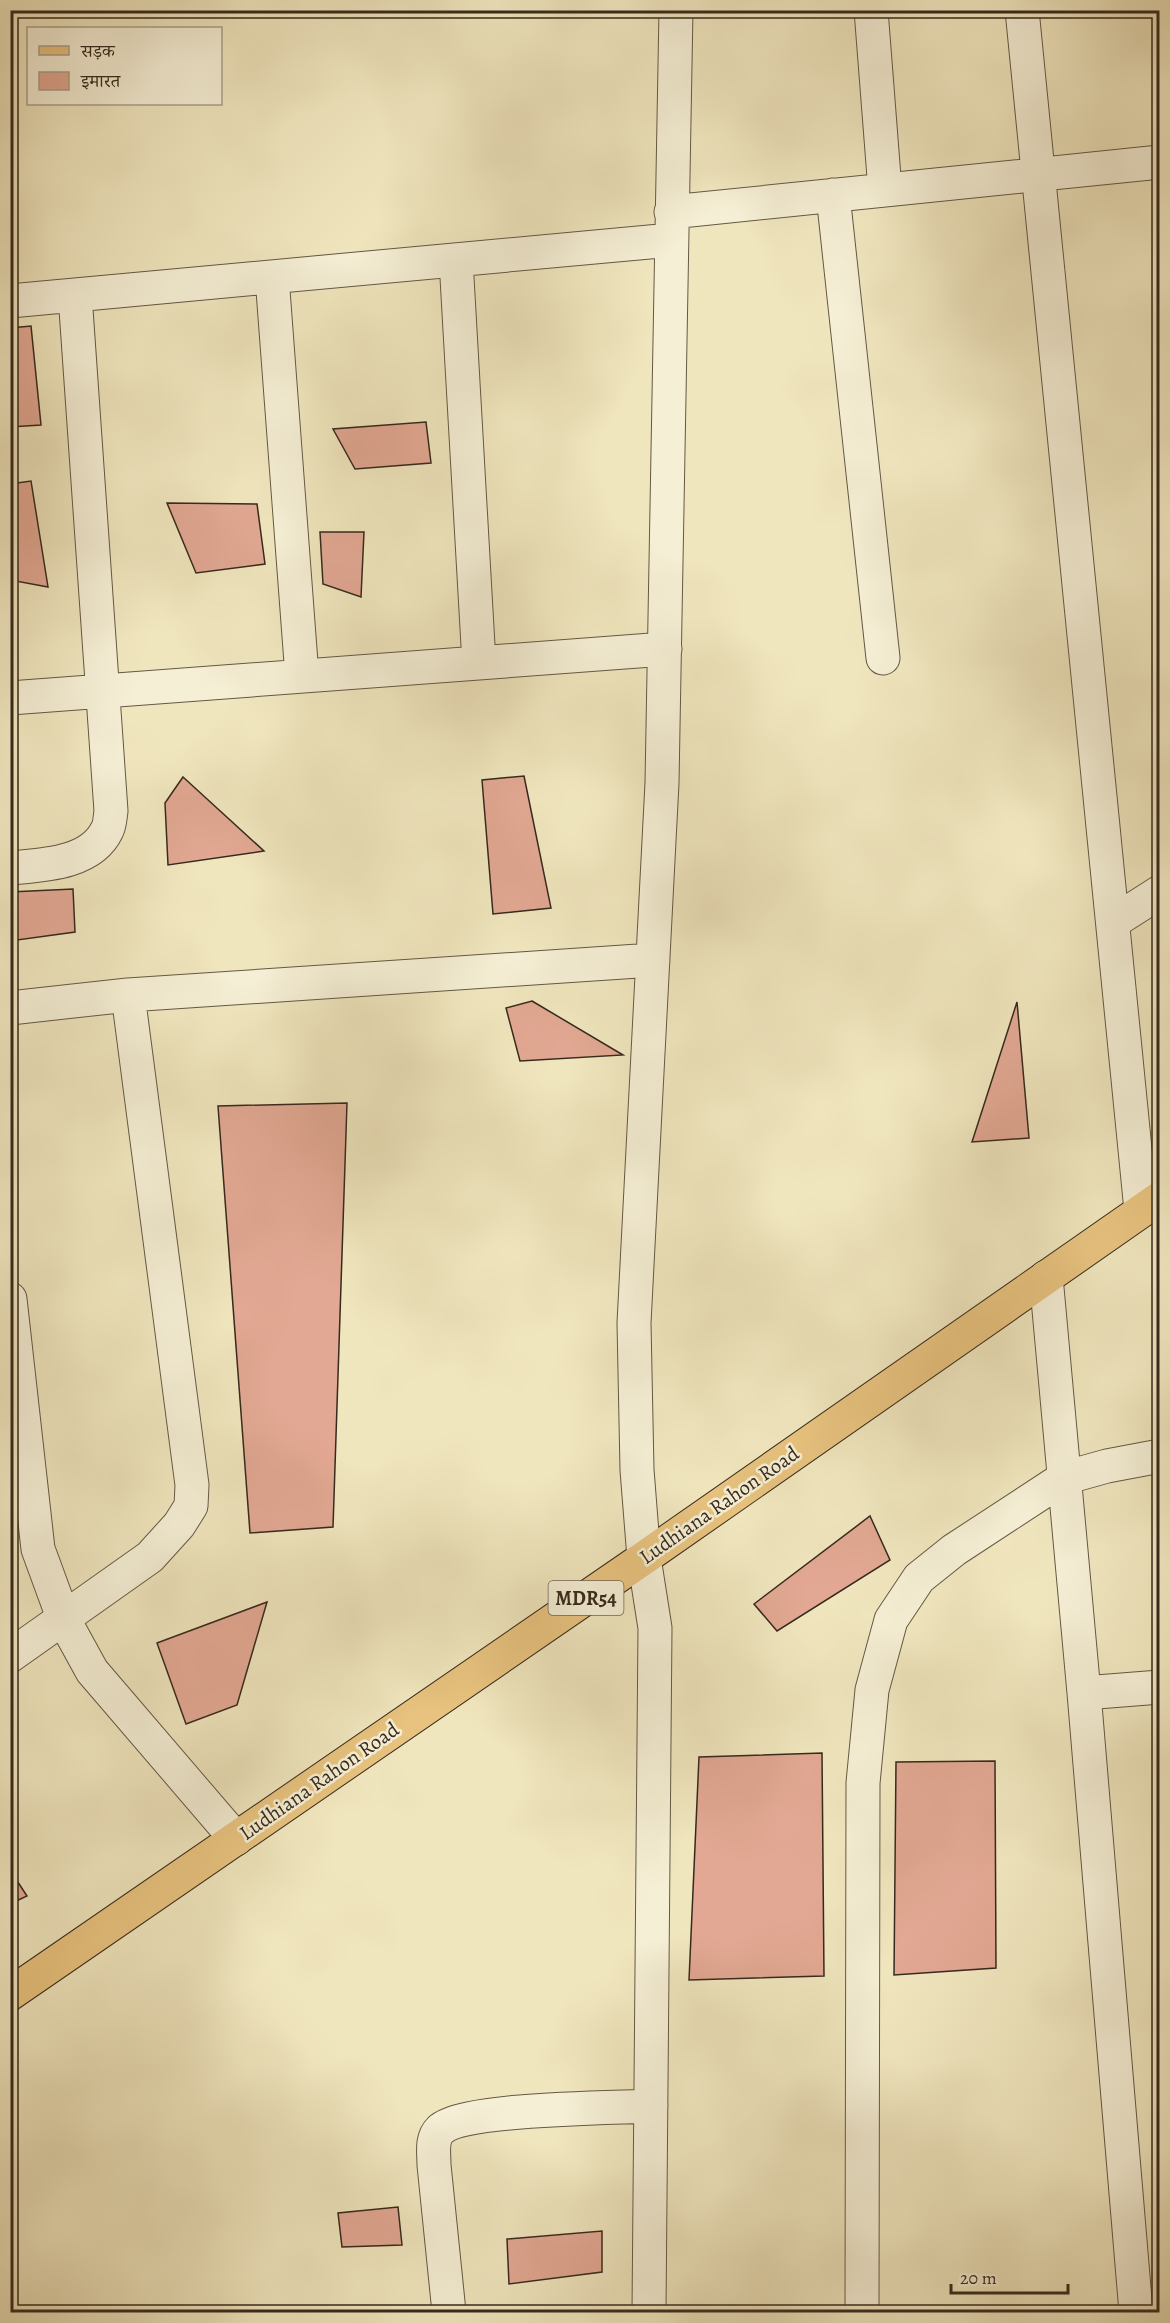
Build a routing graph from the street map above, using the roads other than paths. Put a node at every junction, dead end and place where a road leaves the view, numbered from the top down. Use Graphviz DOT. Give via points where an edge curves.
graph roads {
  1 [pos="676,10"];
  2 [pos="872,10"];
  3 [pos="1022,10"];
  4 [pos="1160,162"];
  5 [pos="1039,174"];
  6 [pos="885,190"];
  7 [pos="833,195"];
  8 [pos="671,226"];
  9 [pos="456,260"];
  10 [pos="272,277"];
  11 [pos="75,295"];
  12 [pos="10,301"];
  13 [pos="665,649"];
  14 [pos="883,658"];
  15 [pos="479,663"];
  16 [pos="302,676"];
  17 [pos="102,691"];
  18 [pos="10,698"];
  19 [pos="10,868"];
  20 [pos="1160,892"];
  21 [pos="1113,922"];
  22 [pos="653,960"];
  23 [pos="128,995"];
  24 [pos="10,1008"];
  25 [pos="1150,1204"];
  26 [pos="1046,1277"];
  27 [pos="10,1299"];
  28 [pos="1160,1456"];
  29 [pos="1064,1479"];
  30 [pos="644,1558"];
  31 [pos="64,1620"];
  32 [pos="10,1656"];
  33 [pos="1160,1687"];
  34 [pos="1084,1693"];
  35 [pos="236,1839"];
  36 [pos="10,1994"];
  37 [pos="651,2106"];
  38 [pos="449,2313"];
  39 [pos="649,2313"];
  40 [pos="862,2313"];
  41 [pos="1136,2313"];
  1 -- 8 [label="street"];
  2 -- 6 [label="street"];
  3 -- 5 [label="street"];
  4 -- 5 [label="street"];
  5 -- 6 [label="street"];
  5 -- 21 [label="street"];
  6 -- 7 [label="street"];
  7 -- 8 [label="street"];
  7 -- 14 [label="street"];
  8 -- 9 [label="street"];
  8 -- 13 [label="street"];
  9 -- 10 [label="street"];
  9 -- 15 [label="street"];
  10 -- 11 [label="street"];
  10 -- 16 [label="street"];
  11 -- 12 [label="street"];
  11 -- 17 [label="street"];
  13 -- 15 [label="street"];
  13 -- 22 [label="street"];
  15 -- 16 [label="street"];
  16 -- 17 [label="street"];
  17 -- 18 [label="street"];
  17 -- 19 [label="street" via="111,811 107,830 91,849 72,859"];
  20 -- 21 [label="street"];
  21 -- 25 [label="street"];
  22 -- 23 [label="street"];
  22 -- 30 [label="street" via="634,1323 637,1470"];
  23 -- 24 [label="street"];
  23 -- 31 [label="street" via="192,1485 191,1506 150,1557"];
  25 -- 26 [label="main road, Ludhiana Rahon Road / MDR54"];
  26 -- 29 [label="street"];
  26 -- 30 [label="main road, Ludhiana Rahon Road / MDR54"];
  27 -- 31 [label="street" via="38,1549"];
  28 -- 29 [label="street"];
  29 -- 34 [label="street"];
  29 -- 40 [label="street" via="954,1550 919,1578 891,1620 872,1690 863,1783"];
  30 -- 35 [label="main road, Ludhiana Rahon Road / MDR54"];
  30 -- 37 [label="street" via="654,1628"];
  31 -- 32 [label="street"];
  31 -- 35 [label="street" via="92,1671"];
  33 -- 34 [label="street"];
  34 -- 41 [label="street"];
  35 -- 36 [label="main road, Ludhiana Rahon Road / MDR54"];
  37 -- 38 [label="street" via="511,2112 460,2120 438,2132 434,2165"];
  37 -- 39 [label="street"];
}
